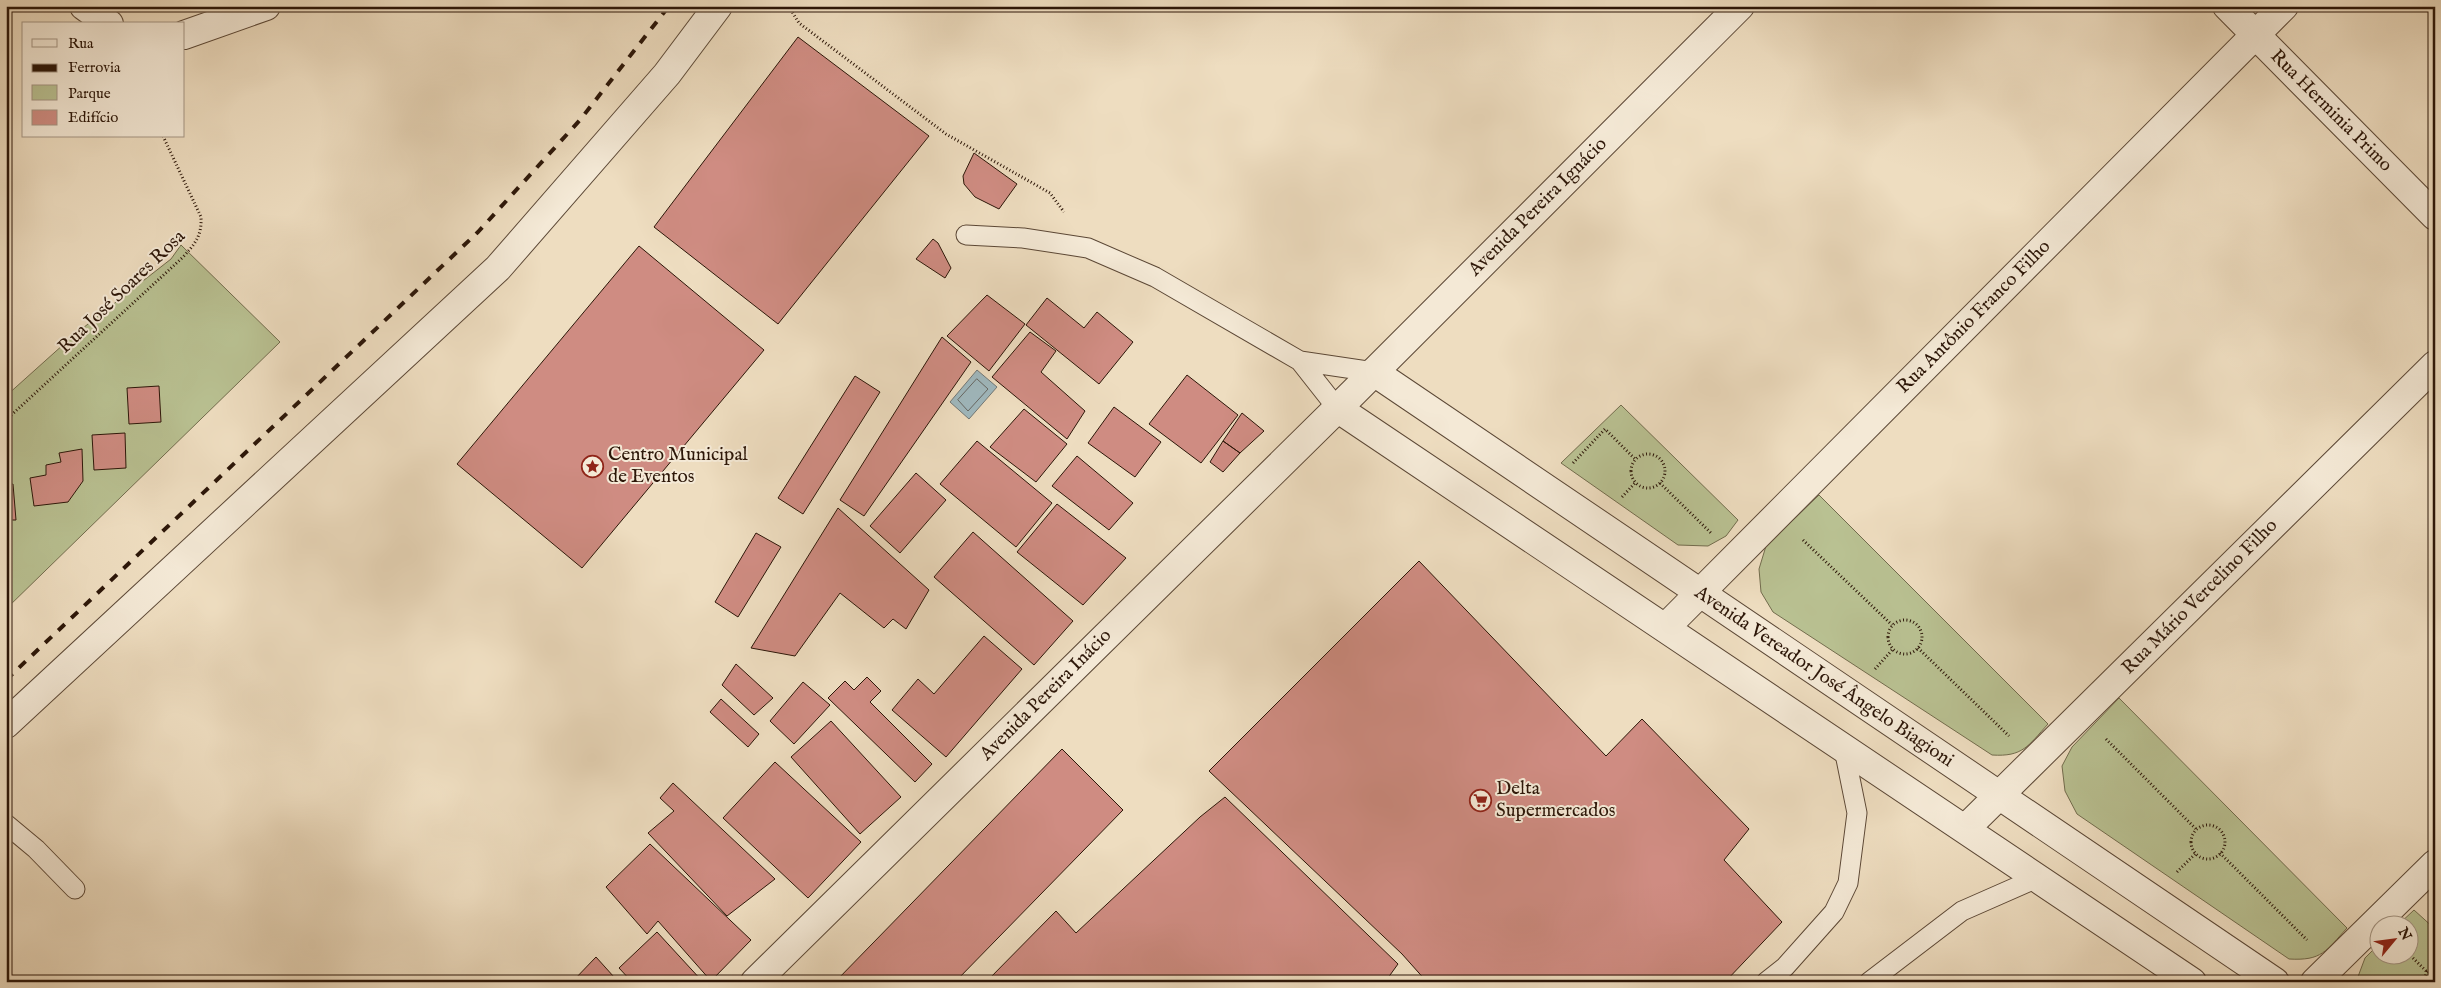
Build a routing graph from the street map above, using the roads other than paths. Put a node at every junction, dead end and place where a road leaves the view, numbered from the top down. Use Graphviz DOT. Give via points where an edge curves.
graph roads {
  1 [pos="84,6"];
  2 [pos="266,6"];
  3 [pos="718,6"];
  4 [pos="1740,6"];
  5 [pos="2227,6"];
  6 [pos="2284,6"];
  7 [pos="106,22"];
  8 [pos="185,35"];
  9 [pos="2256,35"];
  10 [pos="2435,216"];
  11 [pos="966,235"];
  12 [pos="1300,361"];
  13 [pos="2435,365"];
  14 [pos="1374,372"];
  15 [pos="1337,408"];
  16 [pos="1700,593"];
  17 [pos="1665,628"];
  18 [pos="6,724"];
  19 [pos="1844,749"];
  20 [pos="1999,796"];
  21 [pos="6,824"];
  22 [pos="1965,830"];
  23 [pos="2435,864"];
  24 [pos="2037,878"];
  25 [pos="75,889"];
  26 [pos="2323,974"];
  27 [pos="755,982"];
  28 [pos="1766,982"];
  29 [pos="1869,982"];
  30 [pos="2192,982"];
  31 [pos="2275,982"];
  1 -- 7 [label="street"];
  2 -- 8 [label="street"];
  3 -- 18 [label="street" via="667,74 498,268"];
  4 -- 14 [label="street, Avenida Pereira Ignácio"];
  5 -- 9 [label="street, Rua Herminia Primo"];
  6 -- 9 [label="street, Rua Antônio Franco Filho"];
  9 -- 10 [label="street, Rua Herminia Primo"];
  9 -- 16 [label="street, Rua Antônio Franco Filho"];
  11 -- 12 [label="lane" via="1022,238 1088,248 1155,276"];
  12 -- 14 [label="lane"];
  12 -- 15 [label="lane"];
  13 -- 20 [label="street, Rua Mário Vercelino Filho"];
  14 -- 15 [label="street, Avenida Pereira Ignácio"];
  14 -- 16 [label="street, Avenida Vereador José Ângelo Biagioni"];
  15 -- 17 [label="street"];
  15 -- 27 [label="street, Avenida Pereira Inácio"];
  16 -- 17 [label="street, Rua Antônio Franco Filho"];
  16 -- 20 [label="street, Avenida Vereador José Ângelo Biagioni"];
  17 -- 19 [label="street"];
  19 -- 22 [label="street"];
  19 -- 28 [label="lane" via="1857,813 1848,883 1834,912 1785,967"];
  20 -- 22 [label="street, Rua Mário Vercelino Filho"];
  20 -- 31 [label="street, Avenida Vereador José Ângelo Biagioni"];
  21 -- 25 [label="lane"];
  22 -- 24 [label="street"];
  23 -- 26 [label="street"];
  24 -- 29 [label="lane" via="1962,911"];
  24 -- 30 [label="street"];
}
